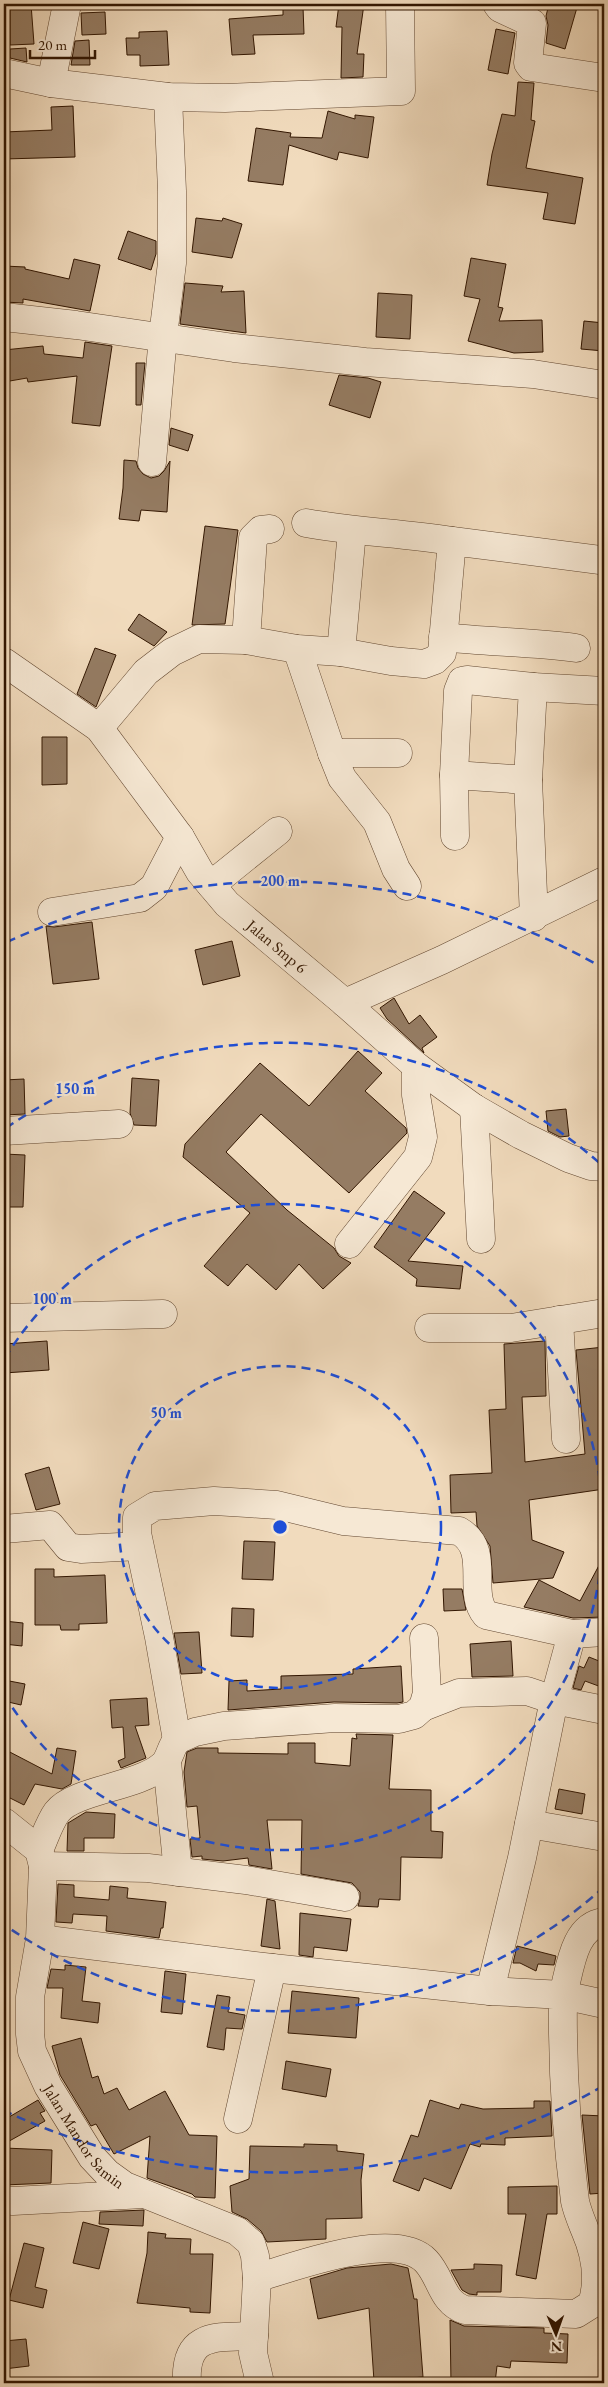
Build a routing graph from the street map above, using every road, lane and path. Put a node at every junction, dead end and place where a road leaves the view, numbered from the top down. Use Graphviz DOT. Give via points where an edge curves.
graph roads {
  1 [pos="67,4"];
  2 [pos="400,4"];
  3 [pos="497,4"];
  4 [pos="4,73"];
  5 [pos="604,78"];
  6 [pos="51,83"];
  7 [pos="168,97"];
  8 [pos="4,317"];
  9 [pos="163,336"];
  10 [pos="604,385"];
  11 [pos="152,462"];
  12 [pos="306,523"];
  13 [pos="270,529"];
  14 [pos="352,531"];
  15 [pos="452,541"];
  16 [pos="600,560"];
  17 [pos="443,637"];
  18 [pos="246,640"];
  19 [pos="576,648"];
  20 [pos="296,649"];
  21 [pos="341,652"];
  22 [pos="4,662"];
  23 [pos="533,687"];
  24 [pos="604,691"];
  25 [pos="100,728"];
  26 [pos="332,753"];
  27 [pos="398,753"];
  28 [pos="454,775"];
  29 [pos="528,780"];
  30 [pos="278,831"];
  31 [pos="455,836"];
  32 [pos="180,837"];
  33 [pos="604,882"];
  34 [pos="211,886"];
  35 [pos="407,886"];
  36 [pos="52,912"];
  37 [pos="534,917"];
  38 [pos="345,1003"];
  39 [pos="416,1066"];
  40 [pos="475,1120"];
  41 [pos="119,1124"];
  42 [pos="4,1131"];
  43 [pos="604,1167"];
  44 [pos="573,1176"];
  45 [pos="481,1239"];
  46 [pos="350,1244"];
  47 [pos="604,1313"];
  48 [pos="163,1314"];
  49 [pos="4,1318"];
  50 [pos="559,1320"];
  51 [pos="429,1328"];
  52 [pos="566,1439"];
  53 [pos="4,1529"];
  54 [pos="139,1546"];
  55 [pos="604,1632"];
  56 [pos="572,1634"];
  57 [pos="424,1638"];
  58 [pos="554,1700"];
  59 [pos="423,1707"];
  60 [pos="604,1710"];
  61 [pos="172,1751"];
  62 [pos="4,1822"];
  63 [pos="529,1824"];
  64 [pos="604,1837"];
  65 [pos="41,1858"];
  66 [pos="178,1872"];
  67 [pos="345,1897"];
  68 [pos="604,1922"];
  69 [pos="40,1939"];
  70 [pos="272,1968"];
  71 [pos="490,1990"];
  72 [pos="563,1995"];
  73 [pos="604,2004"];
  74 [pos="238,2119"];
  75 [pos="146,2194"];
  76 [pos="4,2200"];
  77 [pos="257,2278"];
  78 [pos="254,2336"];
  79 [pos="187,2383"];
  80 [pos="260,2383"];
  1 -- 6 [label="street"];
  2 -- 7 [label="street" via="401,91"];
  3 -- 5 [label="street" via="532,23 528,63 531,68"];
  4 -- 6 [label="street"];
  6 -- 7 [label="street"];
  7 -- 9 [label="street" via="172,263"];
  8 -- 9 [label="street"];
  9 -- 10 [label="street" via="234,348 533,374"];
  9 -- 11 [label="street"];
  12 -- 14 [label="street"];
  13 -- 18 [label="street" via="261,530 253,538"];
  14 -- 15 [label="street"];
  14 -- 21 [label="street"];
  15 -- 16 [label="street"];
  15 -- 17 [label="street"];
  17 -- 19 [label="street"];
  17 -- 21 [label="street" via="442,653 424,664"];
  18 -- 20 [label="street"];
  18 -- 25 [label="street" via="199,639 172,652 146,672"];
  20 -- 21 [label="street"];
  20 -- 26 [label="street"];
  22 -- 25 [label="street, Jalan Smp 6"];
  23 -- 24 [label="street"];
  23 -- 28 [label="street" via="462,681 457,702"];
  23 -- 29 [label="street"];
  25 -- 32 [label="street, Jalan Smp 6"];
  26 -- 27 [label="street"];
  26 -- 35 [label="street" via="347,786 377,822 396,869"];
  28 -- 29 [label="street"];
  28 -- 31 [label="street"];
  29 -- 37 [label="street"];
  30 -- 34 [label="street"];
  32 -- 34 [label="street, Jalan Smp 6"];
  32 -- 36 [label="street" via="154,887 140,898"];
  33 -- 37 [label="street"];
  34 -- 38 [label="street, Jalan Smp 6" via="227,904"];
  37 -- 38 [label="street"];
  38 -- 39 [label="street, Jalan Smp 6"];
  39 -- 40 [label="street, Jalan Smp 6"];
  39 -- 46 [label="street" via="416,1095 423,1137 418,1157"];
  40 -- 43 [label="street, Jalan Smp 6" via="521,1136 568,1158"];
  40 -- 44 [label="street"];
  40 -- 45 [label="street"];
  41 -- 42 [label="street"];
  47 -- 50 [label="street"];
  48 -- 49 [label="street"];
  50 -- 51 [label="street" via="512,1328"];
  50 -- 52 [label="street"];
  53 -- 54 [label="street" via="50,1525 68,1547 81,1549"];
  54 -- 56 [label="street" via="137,1517 145,1512 155,1506 214,1501 277,1504 343,1521 459,1531 475,1547 480,1606 486,1616"];
  54 -- 61 [label="street" via="159,1637"];
  55 -- 56 [label="street"];
  56 -- 58 [label="street"];
  57 -- 59 [label="street" via="427,1683"];
  58 -- 59 [label="street" via="527,1691 459,1692"];
  58 -- 60 [label="street"];
  58 -- 63 [label="street"];
  59 -- 61 [label="street" via="414,1715 398,1719 334,1718 224,1726 195,1732"];
  61 -- 65 [label="street" via="147,1775 70,1802 58,1810"];
  61 -- 66 [label="street"];
  62 -- 65 [label="street"];
  63 -- 64 [label="street"];
  63 -- 71 [label="street"];
  65 -- 66 [label="street"];
  65 -- 69 [label="street, Jalan Mandor Samin"];
  66 -- 67 [label="street"];
  68 -- 72 [label="street" via="589,1927 582,1934"];
  69 -- 70 [label="street"];
  69 -- 75 [label="street, Jalan Mandor Samin" via="30,1997 32,2051 48,2086 92,2157 125,2186"];
  70 -- 71 [label="street"];
  70 -- 74 [label="street"];
  71 -- 72 [label="street"];
  72 -- 73 [label="street"];
  72 -- 77 [label="street" via="562,2062 569,2150 576,2209 590,2242 597,2274 592,2304 576,2314 465,2310 446,2298 433,2268 423,2258 388,2247 351,2252"];
  75 -- 76 [label="street"];
  75 -- 77 [label="street, Jalan Mandor Samin" via="237,2231 251,2243"];
  77 -- 78 [label="street, Jalan Mandor Samin"];
  78 -- 79 [label="street" via="215,2337 200,2343 188,2362"];
  78 -- 80 [label="street, Jalan Mandor Samin" via="253,2353"];
}
